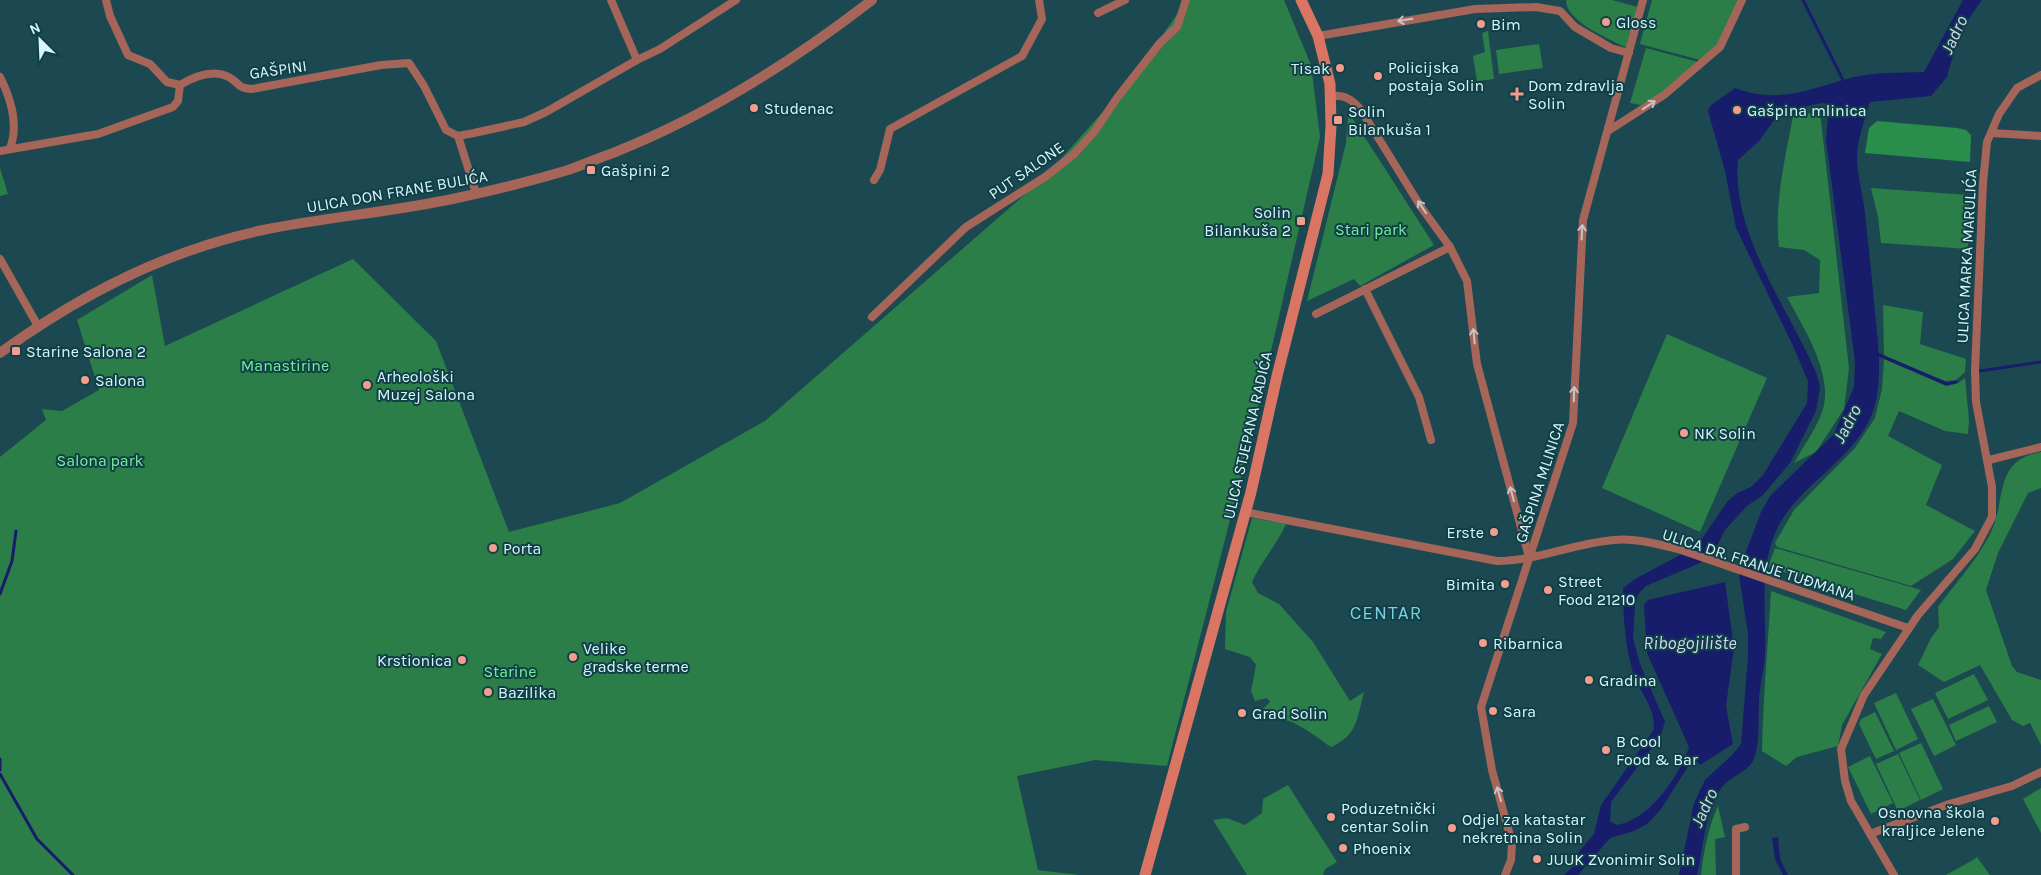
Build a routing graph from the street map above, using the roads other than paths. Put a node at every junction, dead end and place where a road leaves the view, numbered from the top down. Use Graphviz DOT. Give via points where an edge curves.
graph roads {
  1 [pos="106,0"];
  2 [pos="611,0"];
  3 [pos="736,0"];
  4 [pos="872,0"];
  5 [pos="1039,0"];
  6 [pos="1125,0"];
  7 [pos="1186,0"];
  8 [pos="1301,0"];
  9 [pos="1643,0"];
  10 [pos="1742,0"];
  11 [pos="1098,12"];
  12 [pos="1318,36"];
  13 [pos="1629,54"];
  14 [pos="637,60"];
  15 [pos="2041,75"];
  16 [pos="0,77"];
  17 [pos="180,85"];
  18 [pos="1331,96"];
  19 [pos="1608,131"];
  20 [pos="1991,133"];
  21 [pos="458,136"];
  22 [pos="2041,136"];
  23 [pos="10,148"];
  24 [pos="0,151"];
  25 [pos="874,180"];
  26 [pos="476,193"];
  27 [pos="1450,247"];
  28 [pos="0,258"];
  29 [pos="1366,289"];
  30 [pos="1316,314"];
  31 [pos="872,317"];
  32 [pos="38,326"];
  33 [pos="0,353"];
  34 [pos="1431,440"];
  35 [pos="2041,447"];
  36 [pos="1989,460"];
  37 [pos="1245,512"];
  38 [pos="1529,558"];
  39 [pos="1908,628"];
  40 [pos="2041,772"];
  41 [pos="1745,827"];
  42 [pos="1870,834"];
  43 [pos="1146,875"];
  44 [pos="1505,875"];
  45 [pos="1736,875"];
  46 [pos="1894,875"];
  1 -- 17 [label="street" via="128,55 150,64 167,82"];
  2 -- 14 [label="street"];
  3 -- 14 [label="street" via="660,49"];
  4 -- 26 [label="street, ULICA DON FRANE BULIĆA" via="816,43 748,86 656,135 570,169"];
  5 -- 25 [label="street" via="1042,19 1022,56 890,129 880,170"];
  6 -- 11 [label="street"];
  7 -- 31 [label="street, PUT SALONE" via="1177,26 1074,154 1045,178 966,227"];
  8 -- 12 [label="main road, ULICA STJEPANA RADIĆA"];
  9 -- 13 [label="street, GAŠPINA MLINICA"];
  19 -- 10 [label="street, one-way" via="1664,95 1720,47"];
  13 -- 12 [label="street, one-way" via="1611,48 1575,27 1560,12 1536,7 1453,12"];
  12 -- 18 [label="main road, ULICA STJEPANA RADIĆA"];
  13 -- 19 [label="street, GAŠPINA MLINICA"];
  14 -- 21 [label="street" via="524,122"];
  15 -- 20 [label="street, ULICA MARKA MARULIĆA" via="2017,88 1999,114"];
  16 -- 23 [label="street" via="10,96 15,135"];
  17 -- 21 [label="street, GAŠPINI" via="194,76 222,75 241,88 252,89 409,62 446,130"];
  17 -- 23 [label="street" via="178,101 173,107 98,134"];
  27 -- 18 [label="street, one-way" via="1361,110 1348,98"];
  18 -- 37 [label="main road, ULICA STJEPANA RADIĆA" via="1328,174"];
  38 -- 19 [label="street, GAŠPINA MLINICA, one-way" via="1573,424 1583,220"];
  20 -- 22 [label="street"];
  20 -- 36 [label="street, ULICA MARKA MARULIĆA" via="1987,142 1983,183 1974,350 1976,402"];
  21 -- 26 [label="street, GAŠPINI"];
  23 -- 24 [label="street"];
  26 -- 32 [label="street, ULICA DON FRANE BULIĆA" via="262,230 220,242 137,273 76,302"];
  27 -- 29 [label="street"];
  38 -- 27 [label="street, one-way" via="1477,364 1470,292"];
  28 -- 32 [label="street"];
  29 -- 30 [label="street"];
  29 -- 34 [label="street" via="1419,397"];
  32 -- 33 [label="street, ULICA DON FRANE BULIĆA"];
  35 -- 36 [label="street"];
  36 -- 39 [label="street, ULICA MARKA MARULIĆA" via="1992,517 1975,549"];
  37 -- 38 [label="street, ULICA DR. FRANJE TUĐMANA" via="1497,561"];
  37 -- 43 [label="main road, ULICA STJEPANA RADIĆA"];
  38 -- 39 [label="street, ULICA DR. FRANJE TUĐMANA" via="1613,540 1631,540 1678,549"];
  44 -- 38 [label="street, GAŠPINA MLINICA, one-way" via="1511,860 1512,843 1492,770 1481,707"];
  39 -- 42 [label="street, ULICA MARKA MARULIĆA" via="1864,695 1841,749 1851,801"];
  40 -- 42 [label="street" via="2012,786 1950,804"];
  41 -- 45 [label="street" via="1736,829"];
  42 -- 46 [label="street, ULICA MARKA MARULIĆA"];
}
